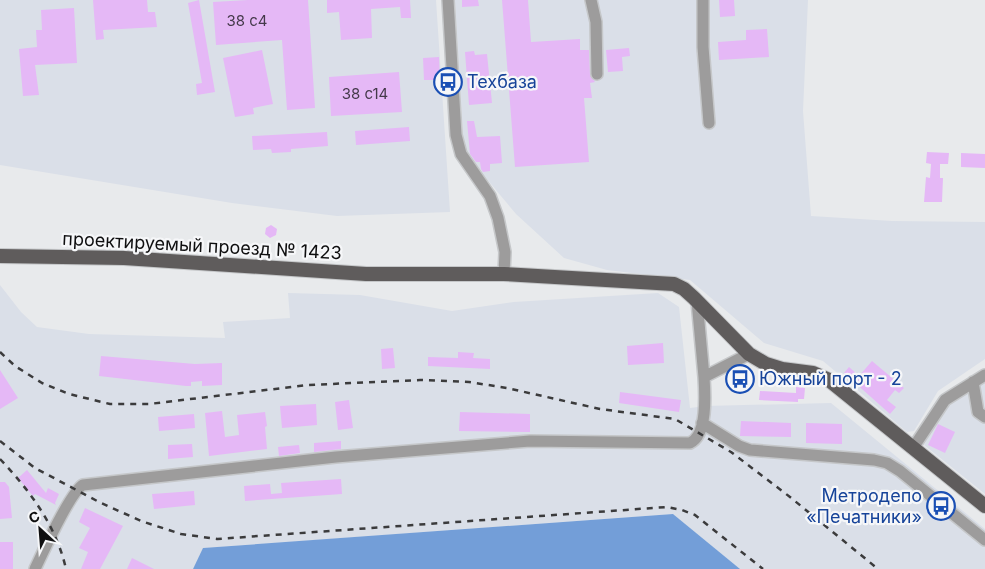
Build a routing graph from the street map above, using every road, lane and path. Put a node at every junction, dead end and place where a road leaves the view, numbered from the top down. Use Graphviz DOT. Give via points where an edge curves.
graph roads {
  1 [pos="448,0"];
  2 [pos="591,0"];
  3 [pos="703,0"];
  4 [pos="597,74"];
  5 [pos="709,123"];
  6 [pos="6,256"];
  7 [pos="504,274"];
  8 [pos="697,301"];
  9 [pos="749,354"];
  10 [pos="985,374"];
  11 [pos="704,376"];
  12 [pos="973,382"];
  13 [pos="985,417"];
  14 [pos="702,422"];
  15 [pos="913,448"];
  16 [pos="985,506"];
  17 [pos="985,540"];
  18 [pos="35,569"];
  1 -- 7 [label="street" via="456,135 461,154 490,196 498,218 505,252"];
  2 -- 4 [label="street" via="596,22"];
  3 -- 5 [label="street"];
  6 -- 7 [label="main road, проектируемый проезд № 1423" via="124,258 366,274"];
  7 -- 8 [label="main road, проектируемый проезд № 1423" via="674,284"];
  8 -- 9 [label="main road, проектируемый проезд № 1423"];
  8 -- 11 [label="street"];
  9 -- 11 [label="street"];
  9 -- 15 [label="main road, проектируемый проезд № 1423" via="766,364 813,373 829,380"];
  10 -- 12 [label="street"];
  11 -- 14 [label="street"];
  12 -- 13 [label="street" via="978,412"];
  12 -- 15 [label="street" via="945,400"];
  14 -- 17 [label="street" via="750,450 887,463"];
  14 -- 18 [label="street" via="695,441 682,444 530,440 336,457 83,485 53,531"];
  15 -- 16 [label="main road, проектируемый проезд № 1423"];
}
